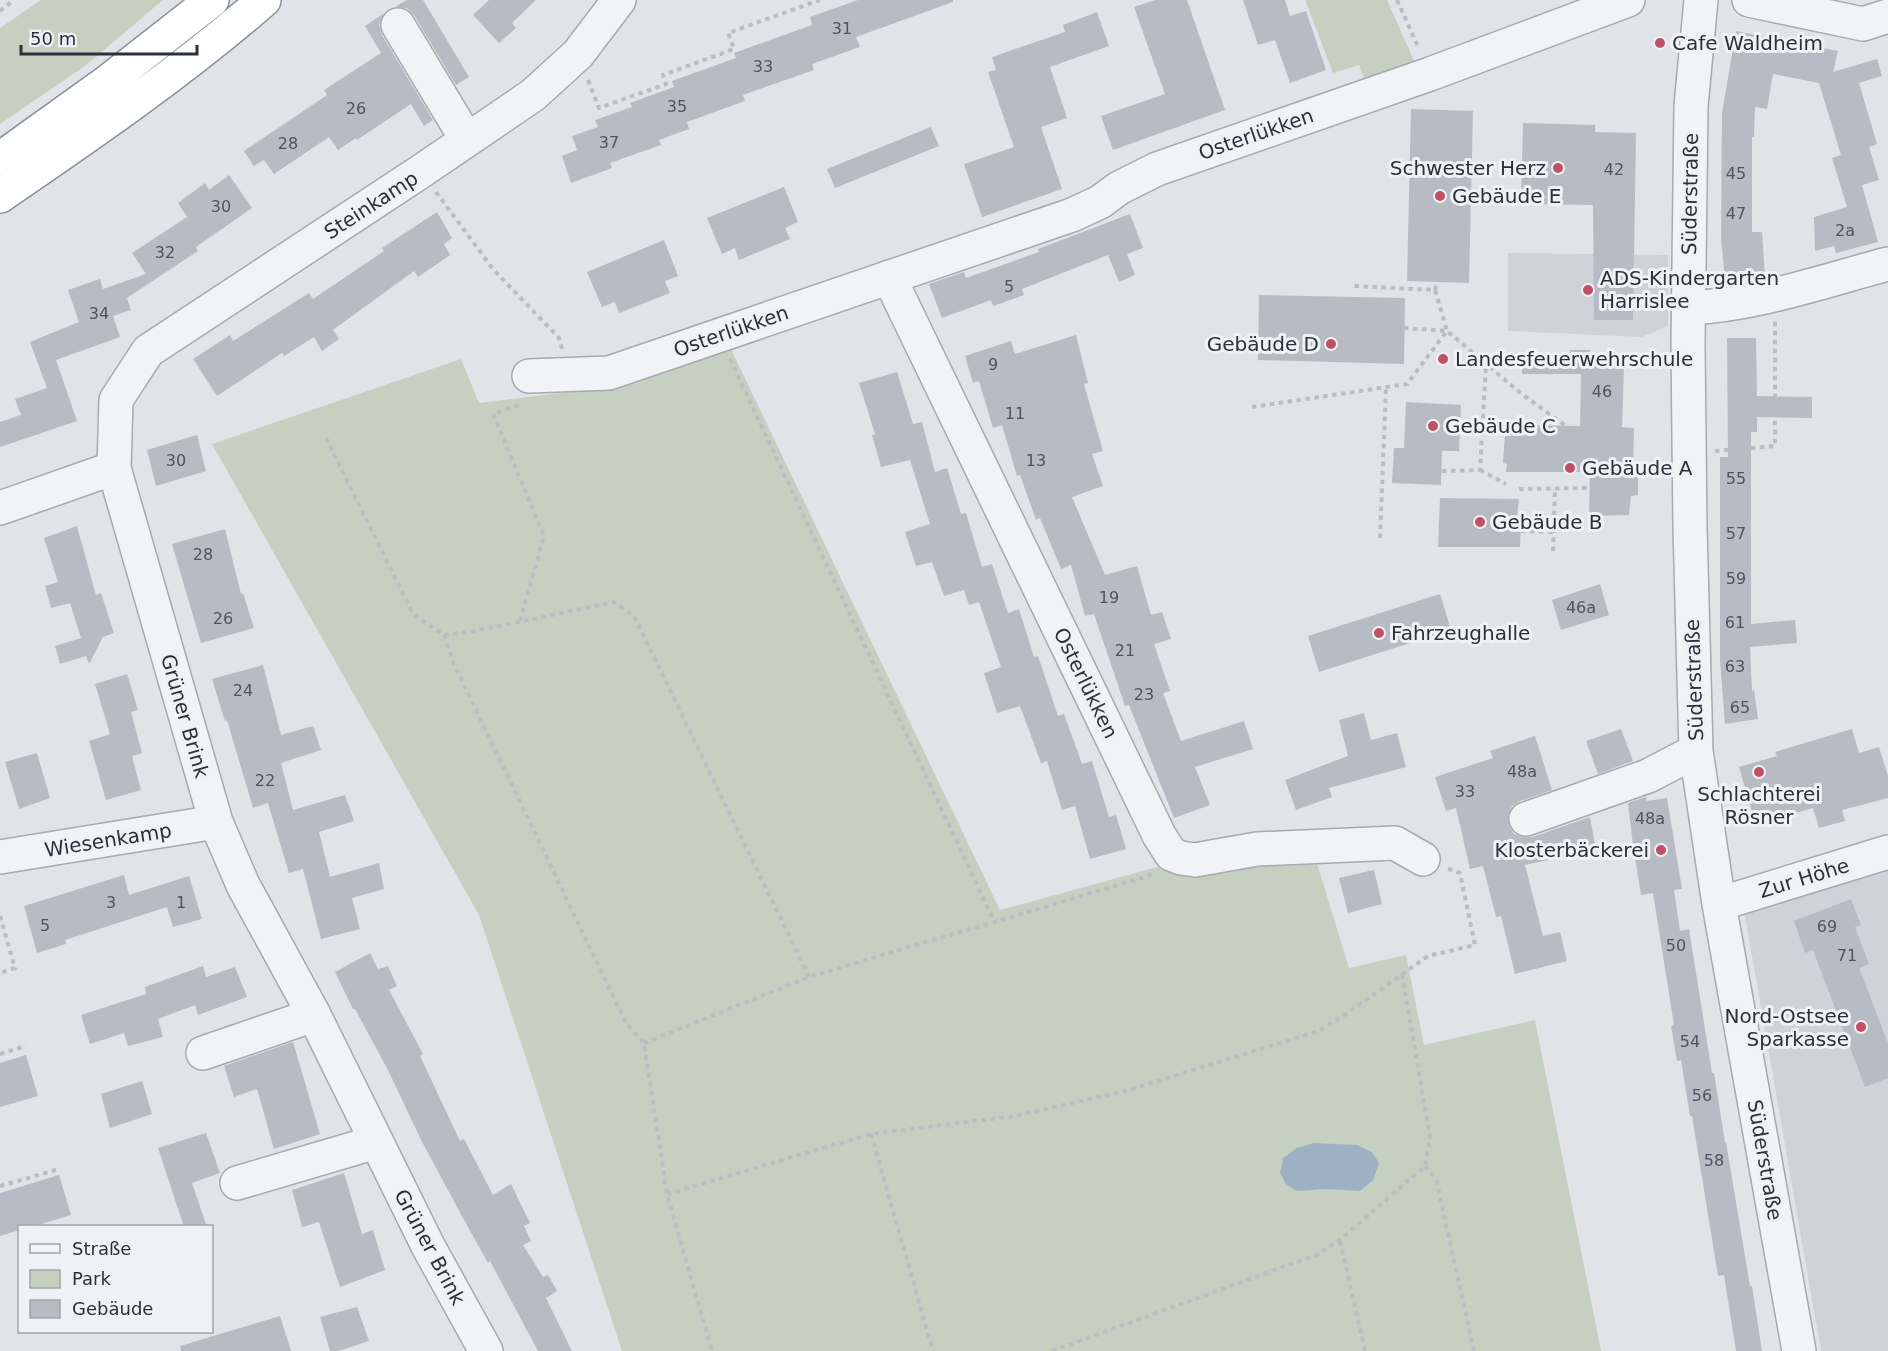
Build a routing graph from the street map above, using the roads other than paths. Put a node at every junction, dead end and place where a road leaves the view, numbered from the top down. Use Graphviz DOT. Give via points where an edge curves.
graph roads {
  1 [pos="212,0"];
  2 [pos="264,0"];
  3 [pos="619,0"];
  4 [pos="1628,0"];
  5 [pos="1701,0"];
  6 [pos="1749,0"];
  7 [pos="1888,16"];
  8 [pos="398,25"];
  9 [pos="467,140"];
  10 [pos="0,159"];
  11 [pos="0,196"];
  12 [pos="1888,264"];
  13 [pos="889,277"];
  14 [pos="1688,309"];
  15 [pos="529,376"];
  16 [pos="116,400"];
  17 [pos="114,468"];
  18 [pos="0,508"];
  19 [pos="1696,751"];
  20 [pos="1526,819"];
  21 [pos="216,822"];
  22 [pos="1888,852"];
  23 [pos="0,857"];
  24 [pos="1423,859"];
  25 [pos="1719,904"];
  26 [pos="314,1015"];
  27 [pos="203,1053"];
  28 [pos="376,1142"];
  29 [pos="237,1183"];
  30 [pos="486,1351"];
  31 [pos="1799,1351"];
  1 -- 10 [label="highway"];
  2 -- 11 [label="highway" via="126,110"];
  3 -- 9 [label="street, Steinkamp" via="578,54 533,95"];
  4 -- 13 [label="street, Osterlükken" via="1157,169 1072,215"];
  5 -- 14 [label="street, Süderstraße" via="1691,106"];
  6 -- 7 [label="street" via="1863,24"];
  8 -- 9 [label="street"];
  9 -- 16 [label="street, Steinkamp" via="148,351"];
  12 -- 14 [label="street" via="1775,294"];
  13 -- 15 [label="street, Osterlükken" via="609,373"];
  13 -- 24 [label="street, Osterlükken" via="1171,855 1195,860 1257,849 1395,843"];
  14 -- 19 [label="street, Süderstraße"];
  16 -- 17 [label="street, Grüner Brink"];
  17 -- 18 [label="street"];
  17 -- 21 [label="street, Grüner Brink"];
  19 -- 20 [label="street" via="1648,776"];
  19 -- 25 [label="street, Süderstraße"];
  21 -- 23 [label="street, Wiesenkamp"];
  21 -- 26 [label="street, Grüner Brink" via="243,885"];
  22 -- 25 [label="street, Zur Höhe"];
  25 -- 31 [label="street, Süderstraße"];
  26 -- 27 [label="street"];
  26 -- 28 [label="street, Grüner Brink"];
  28 -- 29 [label="street"];
  28 -- 30 [label="street, Grüner Brink"];
}
